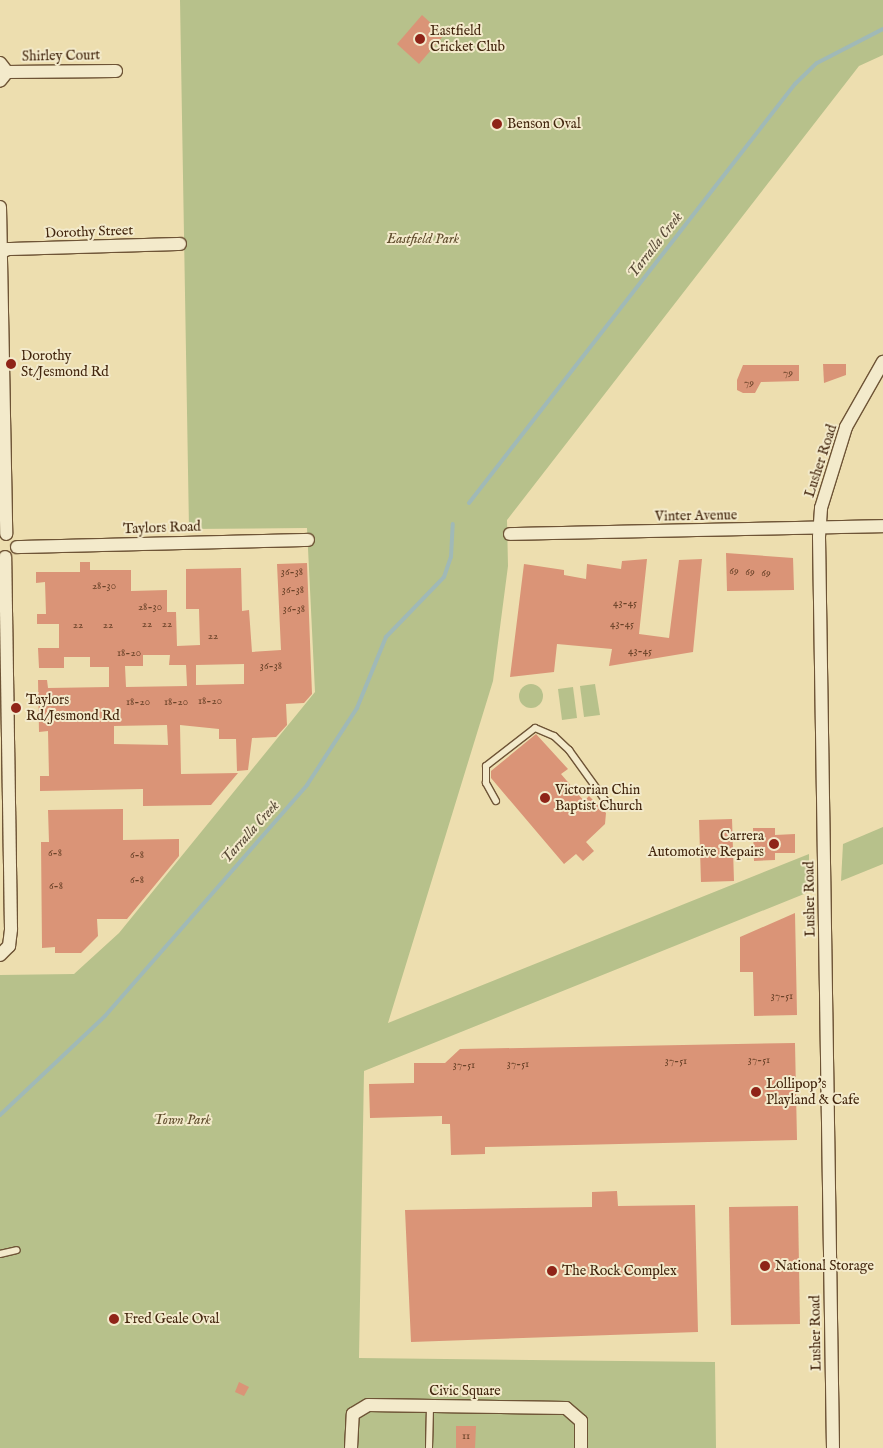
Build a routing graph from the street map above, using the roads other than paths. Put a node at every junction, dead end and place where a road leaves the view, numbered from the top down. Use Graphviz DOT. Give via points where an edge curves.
graph roads {
  1 [pos="116,71"];
  2 [pos="2,72"];
  3 [pos="0,207"];
  4 [pos="180,244"];
  5 [pos="1,253"];
  6 [pos="883,362"];
  7 [pos="883,526"];
  8 [pos="820,529"];
  9 [pos="510,534"];
  10 [pos="3,535"];
  11 [pos="308,540"];
  12 [pos="17,546"];
  13 [pos="2,556"];
  14 [pos="496,800"];
  15 [pos="610,807"];
  16 [pos="0,955"];
  17 [pos="17,1250"];
  18 [pos="0,1254"];
  19 [pos="430,1406"];
  20 [pos="351,1448"];
  21 [pos="429,1448"];
  22 [pos="581,1448"];
  23 [pos="833,1448"];
  1 -- 2 [label="street, Shirley Court"];
  3 -- 5 [label="street"];
  4 -- 5 [label="street, Dorothy Street"];
  5 -- 10 [label="street"];
  6 -- 8 [label="street, Lusher Road" via="846,427 824,496"];
  7 -- 8 [label="street, Vinter Avenue"];
  8 -- 9 [label="street, Vinter Avenue"];
  8 -- 23 [label="street, Lusher Road"];
  10 -- 12 [label="street"];
  11 -- 12 [label="street, Taylors Road"];
  12 -- 13 [label="street"];
  13 -- 16 [label="street" via="11,928 9,946"];
  14 -- 15 [label="lane" via="486,783 486,766 535,728 554,736 569,750"];
  17 -- 18 [label="lane"];
  19 -- 20 [label="street, Civic Square" via="359,1408 351,1424"];
  19 -- 21 [label="lane"];
  19 -- 22 [label="street, Civic Square" via="566,1408 581,1421"];
}
